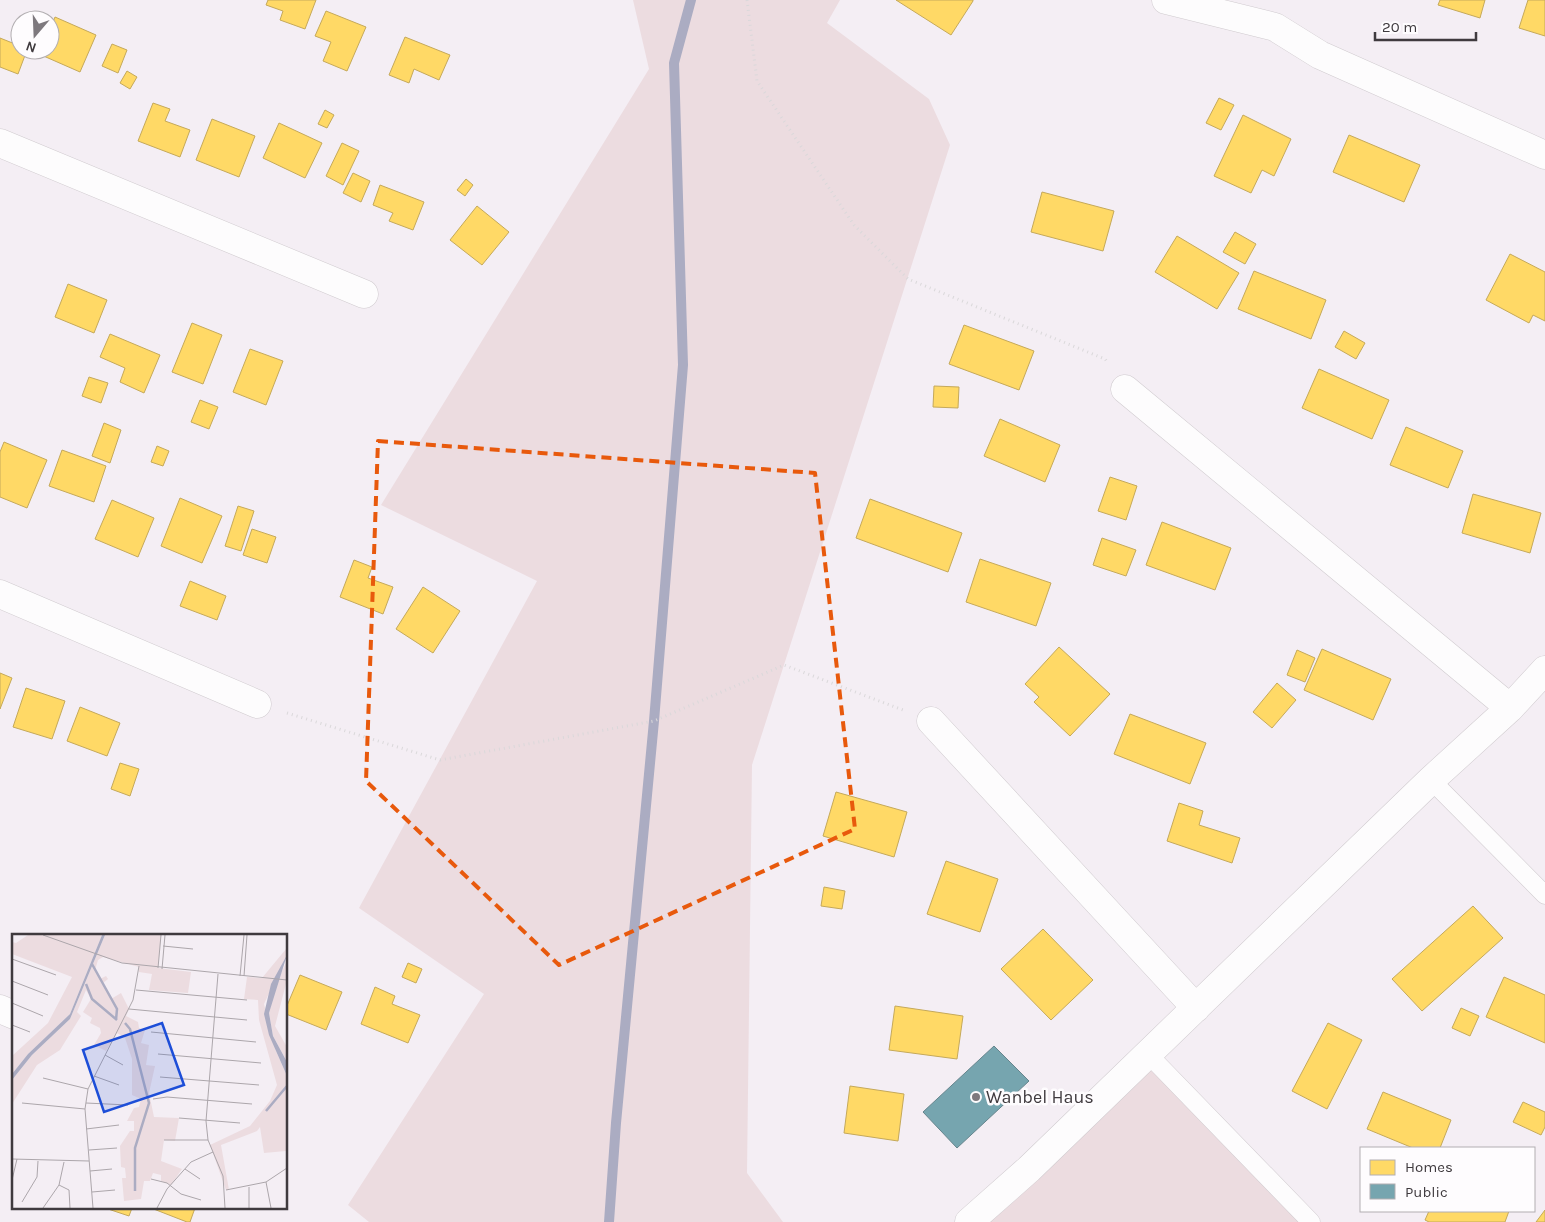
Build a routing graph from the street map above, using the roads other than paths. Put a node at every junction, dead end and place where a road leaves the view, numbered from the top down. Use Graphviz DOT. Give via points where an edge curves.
graph roads {
  1 [pos="1166,0"];
  2 [pos="0,143"];
  3 [pos="1545,155"];
  4 [pos="364,294"];
  5 [pos="1125,390"];
  6 [pos="0,594"];
  7 [pos="1545,670"];
  8 [pos="257,704"];
  9 [pos="1510,708"];
  10 [pos="931,721"];
  11 [pos="1431,780"];
  12 [pos="1545,895"];
  13 [pos="1196,1008"];
  14 [pos="0,1009"];
  15 [pos="12,1014"];
  16 [pos="1148,1054"];
  17 [pos="969,1222"];
  18 [pos="1310,1222"];
  1 -- 3 [label="street" via="1275,27 1320,55"];
  2 -- 4 [label="street"];
  5 -- 9 [label="street"];
  6 -- 8 [label="street"];
  7 -- 9 [label="street"];
  9 -- 11 [label="street"];
  10 -- 13 [label="street"];
  11 -- 12 [label="lane"];
  11 -- 13 [label="street"];
  13 -- 16 [label="street"];
  14 -- 15 [label="street"];
  16 -- 17 [label="street"];
  16 -- 18 [label="lane"];
}
